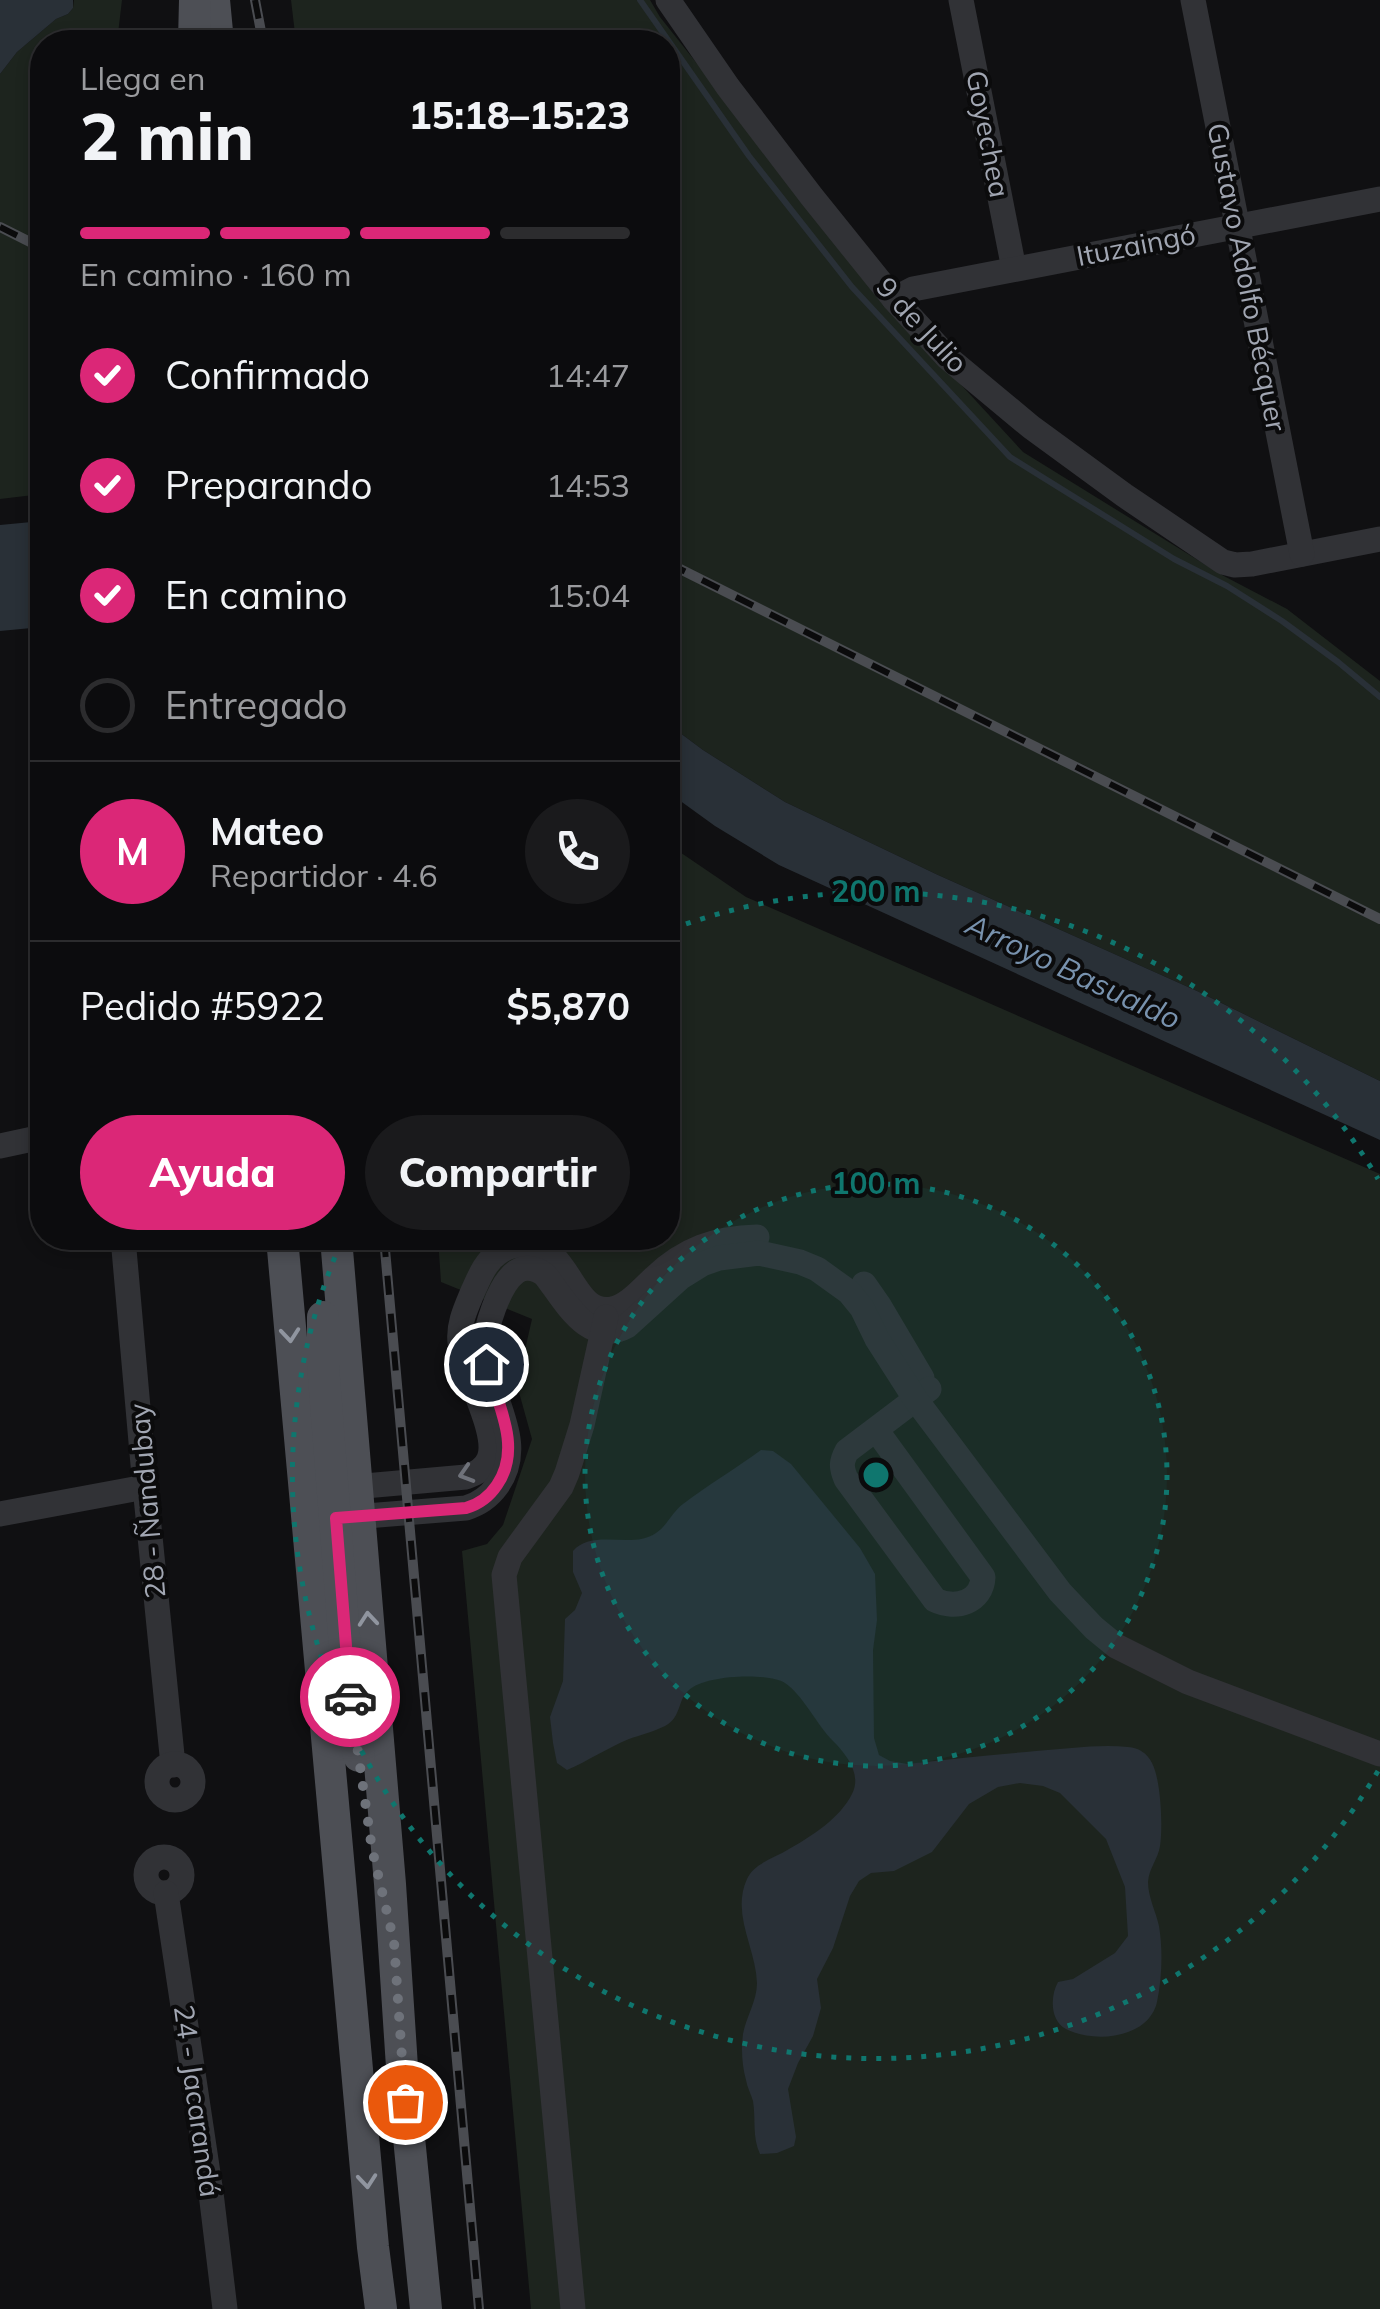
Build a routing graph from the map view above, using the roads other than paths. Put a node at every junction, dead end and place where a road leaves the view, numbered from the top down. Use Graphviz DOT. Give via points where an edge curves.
graph roads {
  1 [pos="195,0"];
  2 [pos="214,0"];
  3 [pos="668,0"];
  4 [pos="962,0"];
  5 [pos="1193,0"];
  6 [pos="194,30"];
  7 [pos="217,30"];
  8 [pos="1380,199"];
  9 [pos="1236,225"];
  10 [pos="1014,269"];
  11 [pos="894,299"];
  12 [pos="1380,540"];
  13 [pos="1302,554"];
  14 [pos="30,1140"];
  15 [pos="0,1146"];
  16 [pos="124,1250"];
  17 [pos="283,1250"];
  18 [pos="304,1250"];
  19 [pos="316,1250"];
  20 [pos="336,1250"];
  21 [pos="506,1250"];
  22 [pos="544,1250"];
  23 [pos="465,1310"];
  24 [pos="490,1320"];
  25 [pos="606,1322"];
  26 [pos="323,1364"];
  27 [pos="923,1394"];
  28 [pos="877,1431"];
  29 [pos="144,1487"];
  30 [pos="346,1504"];
  31 [pos="0,1514"];
  32 [pos="348,1686"];
  33 [pos="1380,1754"];
  34 [pos="173,1764"];
  35 [pos="166,1893"];
  36 [pos="394,1942"];
  37 [pos="354,2046"];
  38 [pos="373,2247"];
  39 [pos="225,2309"];
  40 [pos="373,2309"];
  41 [pos="381,2309"];
  42 [pos="426,2309"];
  43 [pos="573,2309"];
  1 -- 6 [label="main road"];
  2 -- 7 [label="main road"];
  3 -- 11 [label="street, 9 de Julio"];
  4 -- 10 [label="street, Goyechea"];
  5 -- 9 [label="street, Gustavo Adolfo Bécquer"];
  8 -- 9 [label="street, Ituzaingó"];
  9 -- 10 [label="street, Ituzaingó"];
  9 -- 13 [label="street, Gustavo Adolfo Bécquer"];
  10 -- 11 [label="street, Ituzaingó" via="913,289"];
  11 -- 13 [label="street, 9 de Julio" via="948,358 1032,426 1223,562"];
  12 -- 13 [label="street"];
  14 -- 15 [label="street"];
  16 -- 29 [label="street, 28 - Ñandubay"];
  17 -- 37 [label="main road, one-way"];
  18 -- 26 [label="main road"];
  19 -- 26 [label="main road"];
  20 -- 30 [label="main road"];
  21 -- 23 [label="street" via="486,1265"];
  22 -- 25 [label="street"];
  23 -- 24 [label="street"];
  23 -- 30 [label="street, one-way" via="460,1342 492,1444 485,1466 466,1477"];
  24 -- 25 [label="street" via="508,1280 526,1268 545,1275 591,1328"];
  24 -- 30 [label="street" via="486,1364 508,1440 505,1470 490,1494 466,1508"];
  25 -- 27 [label="street" via="618,1331 627,1326 702,1264 737,1254 778,1256 817,1269 849,1292"];
  25 -- 43 [label="street" via="568,1474 504,1575"];
  26 -- 30 [label="main road"];
  27 -- 28 [label="street"];
  27 -- 33 [label="street" via="1060,1592 1116,1646 1188,1682"];
  28 -- 28 [label="street" via="847,1450 846,1479 935,1600 959,1604 979,1592 983,1576"];
  29 -- 31 [label="street"];
  29 -- 34 [label="street, 28 - Ñandubay"];
  30 -- 32 [label="main road"];
  36 -- 30 [label="main road, one-way"];
  32 -- 36 [label="main road" via="372,1849"];
  32 -- 37 [label="main road" via="361,1991"];
  35 -- 39 [label="street, 24 - Jacarandá"];
  36 -- 42 [label="main road"];
  37 -- 38 [label="main road, one-way"];
  38 -- 40 [label="main road"];
  38 -- 41 [label="main road"];
}
